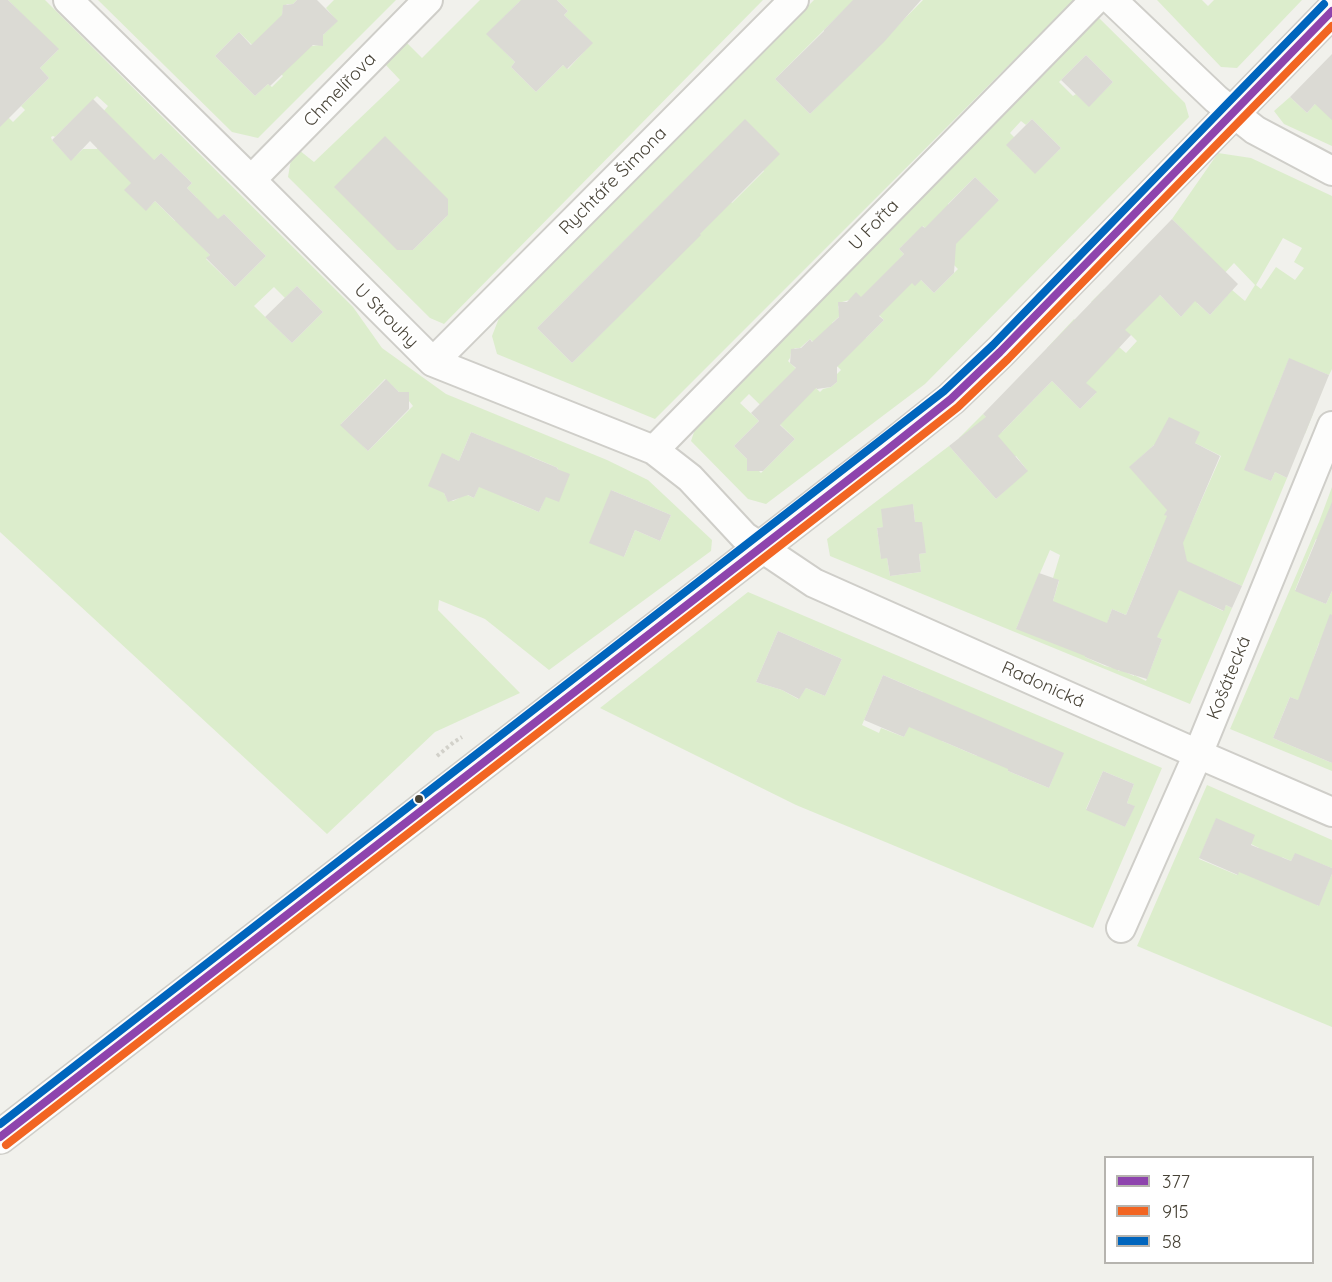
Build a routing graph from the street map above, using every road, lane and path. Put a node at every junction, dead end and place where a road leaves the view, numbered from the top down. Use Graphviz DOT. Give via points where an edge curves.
graph roads {
  1 [pos="68,0"];
  2 [pos="428,0"];
  3 [pos="794,0"];
  4 [pos="1095,0"];
  5 [pos="1112,0"];
  6 [pos="1332,11"];
  7 [pos="1234,113"];
  8 [pos="1332,171"];
  9 [pos="251,180"];
  10 [pos="433,362"];
  11 [pos="1332,426"];
  12 [pos="654,450"];
  13 [pos="760,547"];
  14 [pos="1198,754"];
  15 [pos="1332,812"];
  16 [pos="1121,928"];
  17 [pos="0,1137"];
  1 -- 9 [label="street, U Strouhy"];
  2 -- 9 [label="street, Chmelířova"];
  3 -- 10 [label="street, Rychtáře Šimona"];
  4 -- 12 [label="street, U Fořta"];
  5 -- 7 [label="street"];
  6 -- 7 [label="street"];
  7 -- 8 [label="street" via="1255,130"];
  7 -- 13 [label="street" via="951,399"];
  9 -- 10 [label="street, U Strouhy"];
  10 -- 12 [label="street, U Strouhy"];
  11 -- 14 [label="street, Košátecká"];
  12 -- 13 [label="street, U Strouhy" via="690,478 744,536"];
  13 -- 14 [label="street, Radonická" via="814,583"];
  13 -- 17 [label="street"];
  14 -- 15 [label="street, Radonická"];
  14 -- 16 [label="street, Košátecká"];
}
